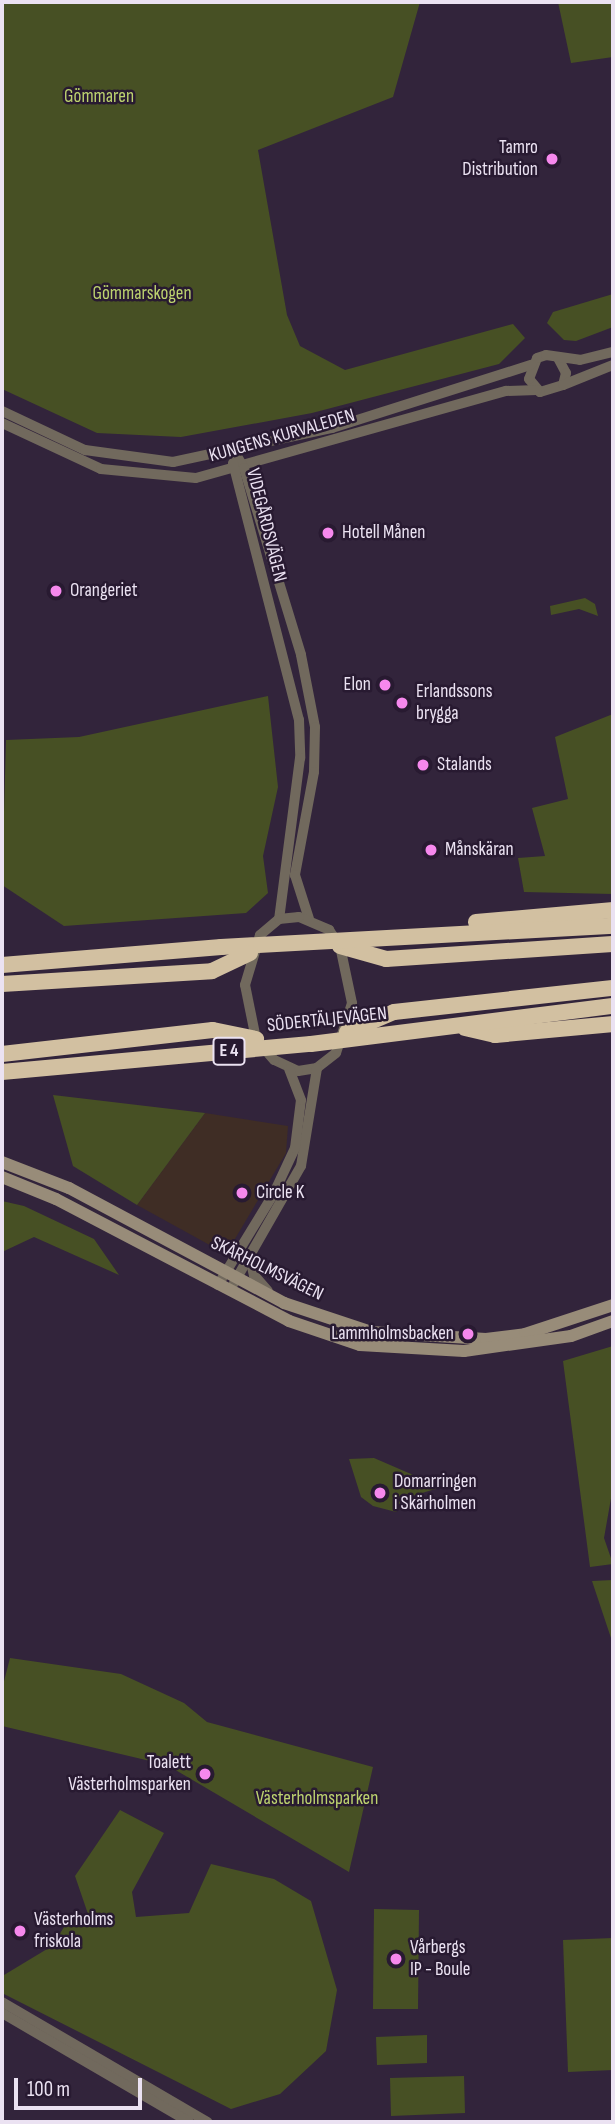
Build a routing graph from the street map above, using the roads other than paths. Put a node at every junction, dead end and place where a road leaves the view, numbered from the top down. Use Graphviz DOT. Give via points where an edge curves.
graph roads {
  1 [pos="613,352"];
  2 [pos="558,358"];
  3 [pos="531,365"];
  4 [pos="613,365"];
  5 [pos="563,385"];
  6 [pos="537,390"];
  7 [pos="2,411"];
  8 [pos="2,423"];
  9 [pos="234,451"];
  10 [pos="238,469"];
  11 [pos="613,910"];
  12 [pos="280,916"];
  13 [pos="308,916"];
  14 [pos="613,926"];
  15 [pos="361,939"];
  16 [pos="613,944"];
  17 [pos="340,946"];
  18 [pos="250,953"];
  19 [pos="2,965"];
  20 [pos="2,984"];
  21 [pos="613,988"];
  22 [pos="613,1006"];
  23 [pos="613,1024"];
  24 [pos="455,1026"];
  25 [pos="347,1032"];
  26 [pos="256,1039"];
  27 [pos="2,1054"];
  28 [pos="317,1068"];
  29 [pos="289,1069"];
  30 [pos="2,1072"];
  31 [pos="2,1162"];
  32 [pos="2,1177"];
  33 [pos="249,1254"];
  34 [pos="232,1274"];
  35 [pos="224,1288"];
  36 [pos="284,1303"];
  37 [pos="613,1305"];
  38 [pos="613,1321"];
  39 [pos="548,1333"];
  40 [pos="2,2002"];
  41 [pos="2,2013"];
  42 [pos="188,2122"];
  43 [pos="207,2122"];
  1 -- 2 [label="street"];
  2 -- 3 [label="street" via="541,356"];
  2 -- 5 [label="street" via="566,373"];
  3 -- 6 [label="street" via="529,379"];
  3 -- 9 [label="street, KUNGENS KURVALEDEN" via="373,416"];
  4 -- 5 [label="street"];
  5 -- 6 [label="street" via="552,393"];
  6 -- 10 [label="street, KUNGENS KURVALEDEN" via="473,400"];
  7 -- 9 [label="street, KUNGENS KURVALEDEN" via="68,444 131,460 173,461"];
  8 -- 10 [label="street, KUNGENS KURVALEDEN" via="110,471 175,478"];
  9 -- 10 [label="street, VIDEGÅRDSVÄGEN"];
  10 -- 12 [label="street, VIDEGÅRDSVÄGEN" via="299,720 300,758"];
  10 -- 13 [label="street, VIDEGÅRDSVÄGEN" via="301,655 315,727 314,772 295,874"];
  11 -- 15 [label="highway" via="414,928"];
  12 -- 13 [label="street"];
  12 -- 18 [label="street"];
  13 -- 17 [label="street" via="329,930"];
  14 -- 15 [label="highway"];
  15 -- 19 [label="highway"];
  16 -- 17 [label="highway" via="387,959"];
  17 -- 25 [label="street" via="352,989"];
  18 -- 20 [label="highway" via="212,971"];
  18 -- 26 [label="street" via="245,999"];
  21 -- 25 [label="highway" via="376,1016"];
  22 -- 24 [label="highway, SÖDERTÄLJEVÄGEN / E 4"];
  23 -- 24 [label="highway" via="495,1035"];
  24 -- 30 [label="highway, SÖDERTÄLJEVÄGEN / E 4"];
  25 -- 28 [label="street" via="336,1053"];
  26 -- 27 [label="highway" via="213,1030"];
  26 -- 29 [label="street"];
  28 -- 29 [label="street"];
  28 -- 33 [label="street" via="301,1166"];
  29 -- 34 [label="street" via="300,1100 295,1148"];
  31 -- 34 [label="main road, SKÄRHOLMSVÄGEN" via="69,1188"];
  32 -- 35 [label="main road, SKÄRHOLMSVÄGEN" via="56,1199"];
  33 -- 34 [label="street"];
  33 -- 36 [label="street" via="259,1283"];
  34 -- 35 [label="street"];
  34 -- 36 [label="main road, SKÄRHOLMSVÄGEN"];
  35 -- 39 [label="main road, SKÄRHOLMSVÄGEN" via="304,1328 381,1349 464,1351"];
  36 -- 39 [label="main road, SKÄRHOLMSVÄGEN" via="345,1325 406,1337 486,1339"];
  37 -- 39 [label="main road, SKÄRHOLMSVÄGEN"];
  38 -- 39 [label="main road, SKÄRHOLMSVÄGEN"];
  40 -- 43 [label="street"];
  41 -- 42 [label="street"];
}
